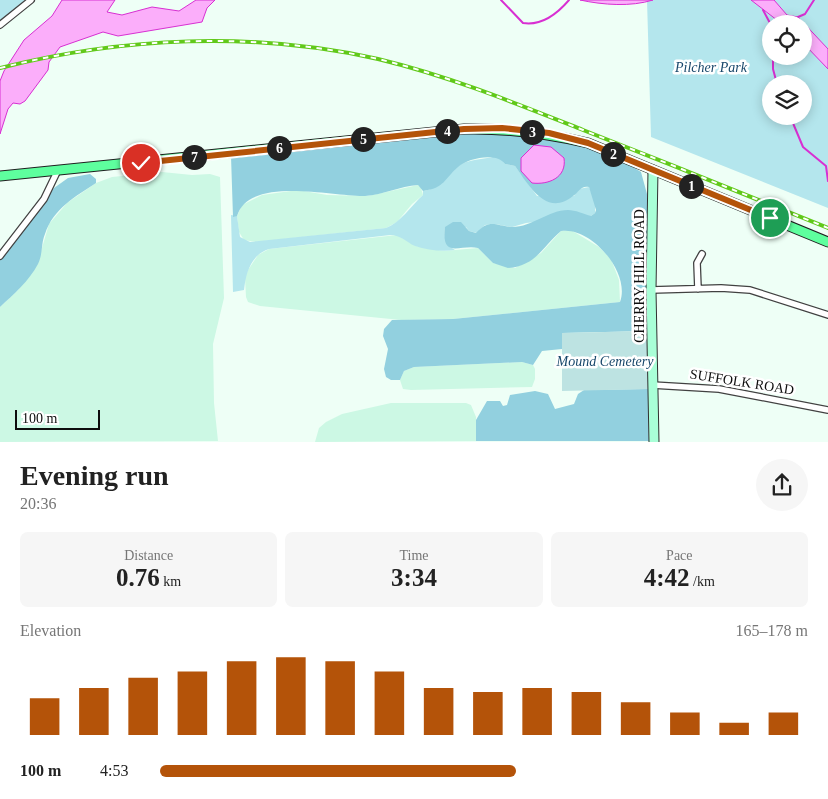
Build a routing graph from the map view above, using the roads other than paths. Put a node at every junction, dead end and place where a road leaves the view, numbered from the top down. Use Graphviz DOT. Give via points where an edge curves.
graph roads {
  1 [pos="31,0"];
  2 [pos="0,25"];
  3 [pos="653,170"];
  4 [pos="56,172"];
  5 [pos="0,176"];
  6 [pos="828,242"];
  7 [pos="702,254"];
  8 [pos="0,256"];
  9 [pos="698,288"];
  10 [pos="652,290"];
  11 [pos="828,315"];
  12 [pos="652,385"];
  13 [pos="828,410"];
  14 [pos="654,442"];
  1 -- 2 [label="street"];
  3 -- 4 [label="main road" via="588,143 549,133 502,128 464,129"];
  3 -- 6 [label="main road"];
  3 -- 10 [label="street, CHERRY HILL ROAD"];
  4 -- 5 [label="main road"];
  4 -- 8 [label="street" via="44,199"];
  7 -- 9 [label="street" via="697,263"];
  9 -- 10 [label="street"];
  9 -- 11 [label="street" via="750,290"];
  10 -- 12 [label="street, CHERRY HILL ROAD"];
  12 -- 13 [label="street, SUFFOLK ROAD" via="719,389"];
  12 -- 14 [label="street, CHERRY HILL ROAD"];
}
